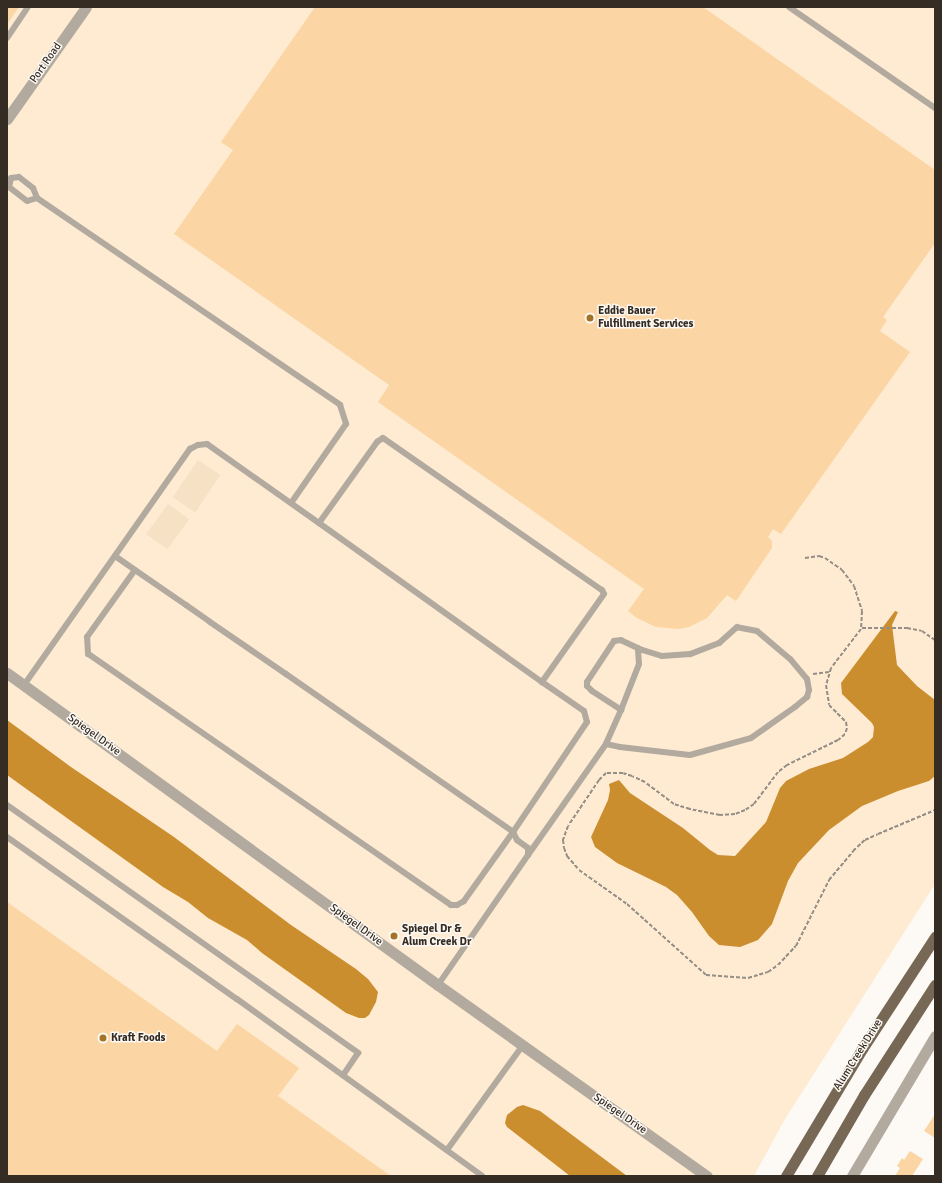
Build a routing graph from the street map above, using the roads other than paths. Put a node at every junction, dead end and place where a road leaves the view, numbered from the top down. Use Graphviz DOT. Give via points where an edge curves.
graph roads {
  1 [pos="28,7"];
  2 [pos="86,7"];
  3 [pos="789,7"];
  4 [pos="7,38"];
  5 [pos="935,108"];
  6 [pos="7,119"];
  7 [pos="9,176"];
  8 [pos="37,198"];
  9 [pos="291,503"];
  10 [pos="319,523"];
  11 [pos="115,556"];
  12 [pos="135,570"];
  13 [pos="638,648"];
  14 [pos="7,673"];
  15 [pos="542,682"];
  16 [pos="24,685"];
  17 [pos="621,710"];
  18 [pos="606,744"];
  19 [pos="7,806"];
  20 [pos="513,832"];
  21 [pos="7,837"];
  22 [pos="528,855"];
  23 [pos="935,937"];
  24 [pos="438,985"];
  25 [pos="935,985"];
  26 [pos="935,1036"];
  27 [pos="523,1045"];
  28 [pos="342,1075"];
  29 [pos="447,1150"];
  30 [pos="482,1176"];
  31 [pos="707,1176"];
  32 [pos="786,1176"];
  33 [pos="817,1176"];
  34 [pos="852,1176"];
  1 -- 4 [label="lane"];
  2 -- 6 [label="street, Port Road"];
  3 -- 5 [label="lane"];
  7 -- 8 [label="lane" via="19,177 33,188"];
  7 -- 8 [label="lane" via="9,187 27,201"];
  8 -- 9 [label="lane" via="340,405 346,424"];
  9 -- 10 [label="lane"];
  9 -- 11 [label="lane" via="207,444 198,445 190,449"];
  10 -- 15 [label="lane"];
  10 -- 15 [label="lane" via="377,442 383,438 602,590 604,594"];
  11 -- 12 [label="lane"];
  11 -- 16 [label="lane"];
  12 -- 20 [label="lane"];
  12 -- 20 [label="lane" via="87,637 88,654 451,905 464,901"];
  13 -- 17 [label="lane" via="639,664"];
  13 -- 17 [label="lane" via="622,640 614,641 587,682 592,691"];
  13 -- 18 [label="lane" via="662,656 690,654 719,643 737,627 757,631 790,659 806,678 809,690 807,697 795,707 751,738 690,755"];
  14 -- 16 [label="street, Spiegel Drive"];
  15 -- 20 [label="lane" via="584,711 587,722"];
  16 -- 24 [label="street, Spiegel Drive"];
  17 -- 18 [label="lane"];
  18 -- 22 [label="lane"];
  19 -- 28 [label="lane" via="358,1053"];
  20 -- 22 [label="lane" via="517,840 528,848"];
  21 -- 28 [label="lane"];
  22 -- 24 [label="lane"];
  23 -- 32 [label="main road, Alum Creek Drive" via="873,1030"];
  24 -- 27 [label="street, Spiegel Drive"];
  25 -- 33 [label="main road" via="864,1095"];
  26 -- 34 [label="street"];
  27 -- 29 [label="lane"];
  27 -- 31 [label="street, Spiegel Drive"];
  28 -- 29 [label="lane"];
  29 -- 30 [label="lane"];
}
